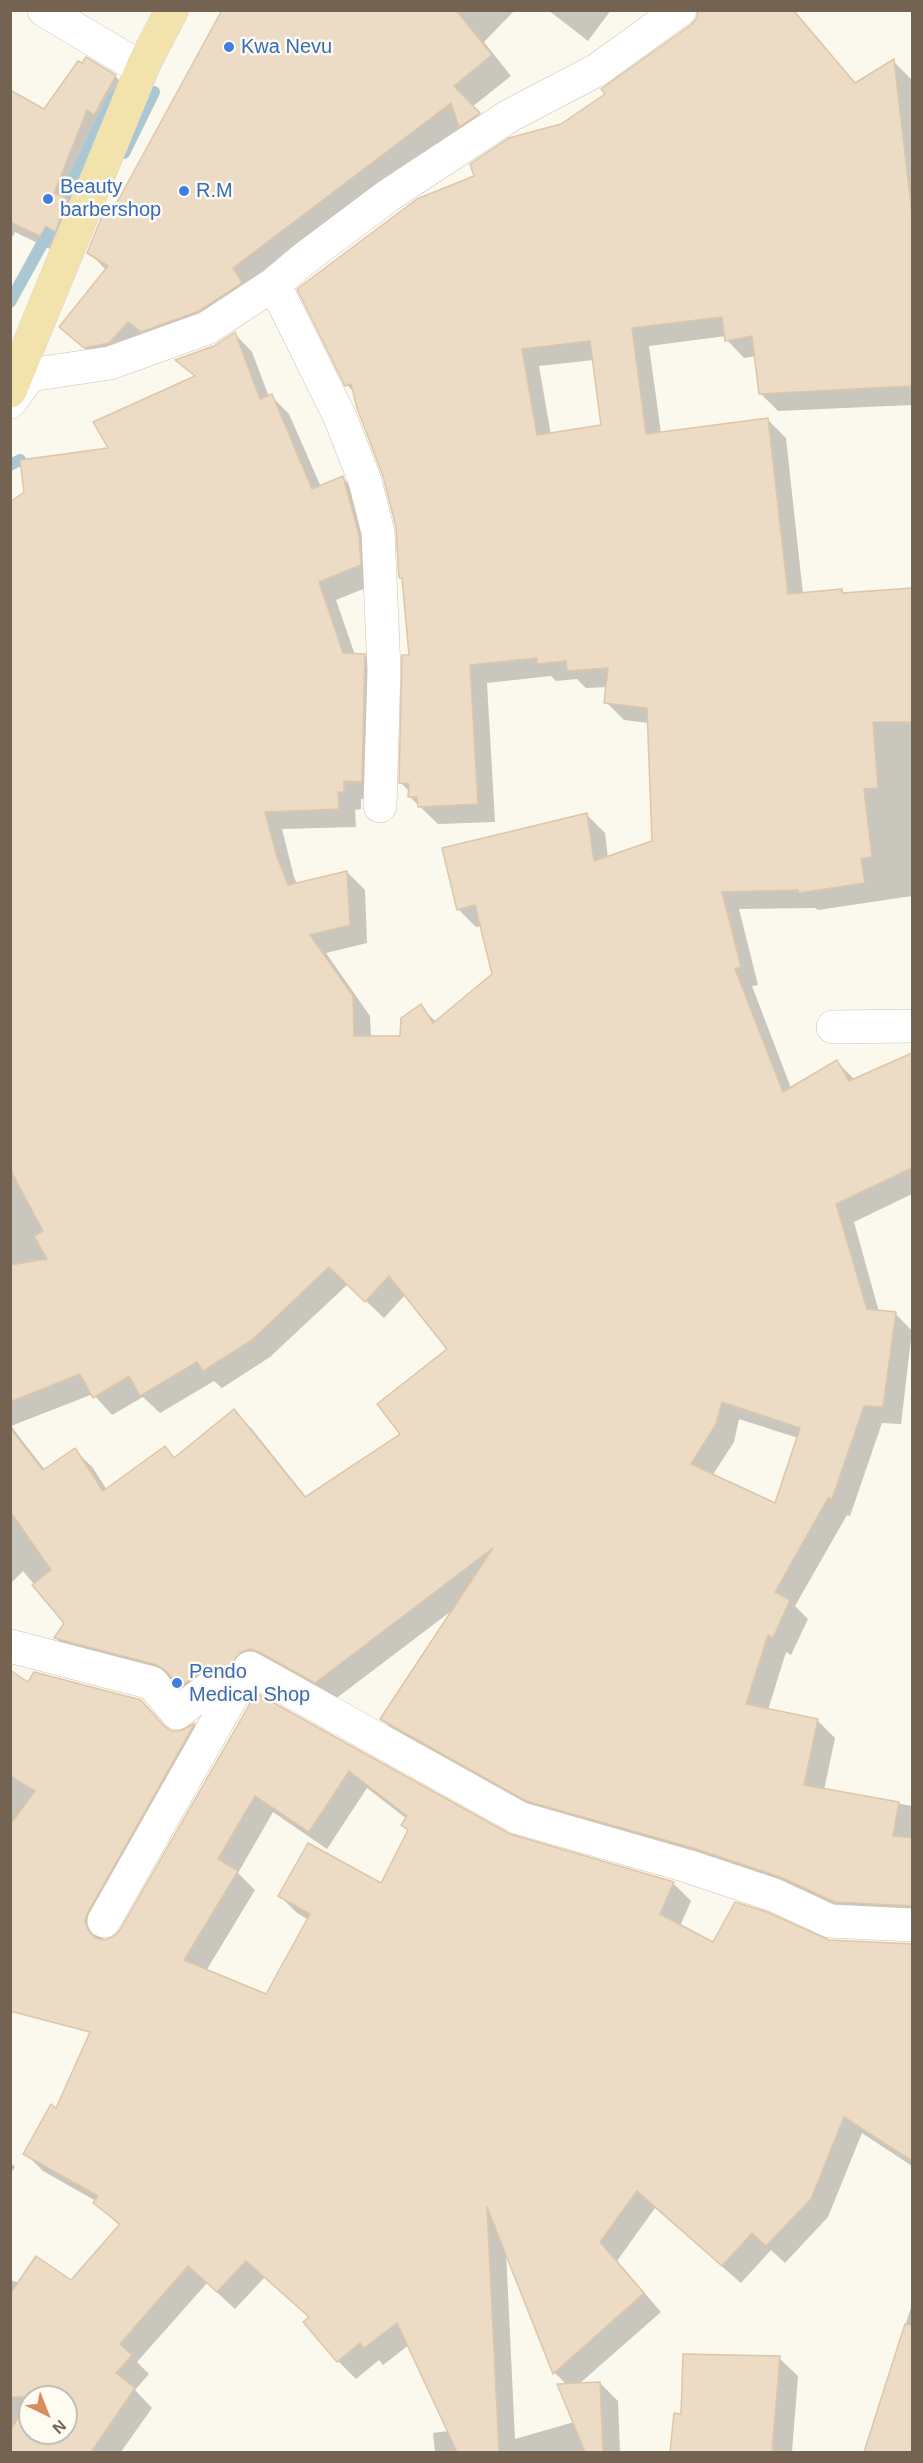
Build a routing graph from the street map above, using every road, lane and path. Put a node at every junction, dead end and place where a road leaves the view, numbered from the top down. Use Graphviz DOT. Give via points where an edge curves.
graph roads {
  1 [pos="44,10"];
  2 [pos="172,10"];
  3 [pos="680,10"];
  4 [pos="144,64"];
  5 [pos="274,284"];
  6 [pos="10,391"];
  7 [pos="10,402"];
  8 [pos="380,806"];
  9 [pos="912,1026"];
  10 [pos="833,1027"];
  11 [pos="10,1646"];
  12 [pos="234,1692"];
  13 [pos="104,1921"];
  14 [pos="912,1925"];
  1 -- 4 [label="street" via="131,62"];
  2 -- 4 [label="main road"];
  3 -- 5 [label="street" via="597,70 509,116 389,195"];
  4 -- 6 [label="main road"];
  5 -- 7 [label="street" via="207,328 110,363 30,375"];
  5 -- 8 [label="street" via="340,417 365,481 378,532 384,670"];
  9 -- 10 [label="street"];
  11 -- 12 [label="street" via="152,1683 177,1713 215,1684"];
  12 -- 13 [label="street"];
  12 -- 14 [label="street" via="250,1668 519,1818 687,1866 774,1895 830,1921"];
}
